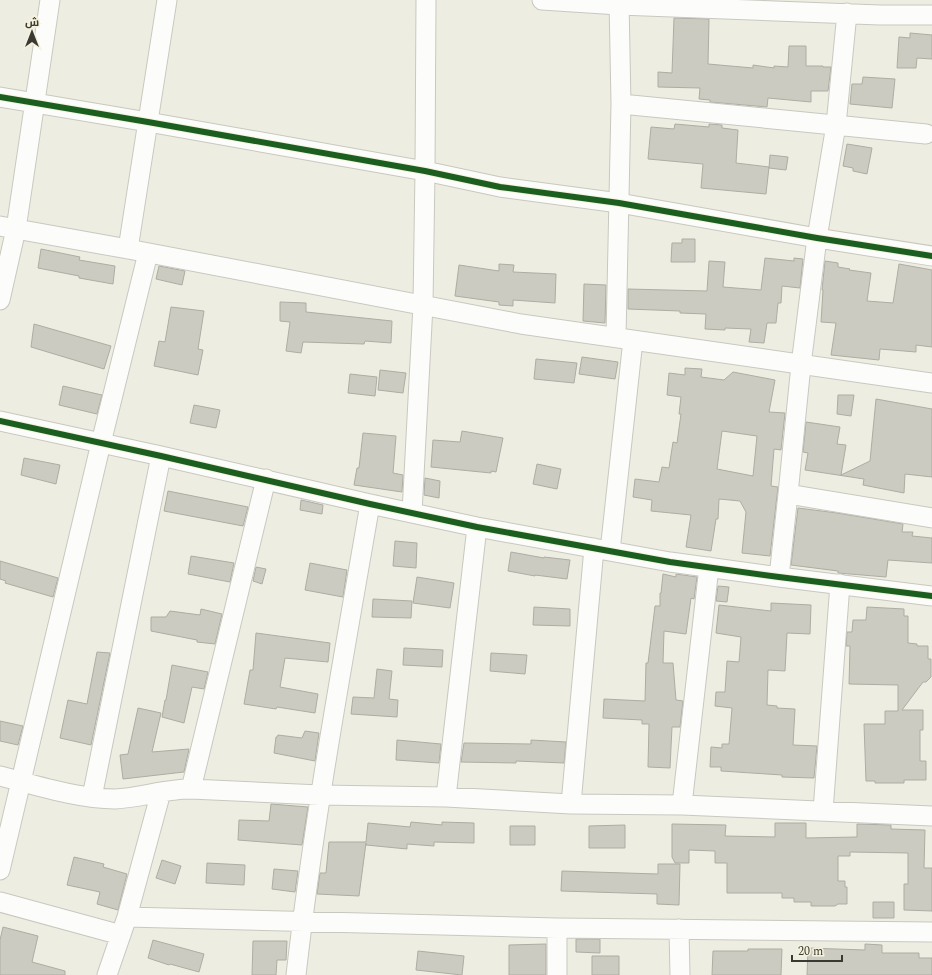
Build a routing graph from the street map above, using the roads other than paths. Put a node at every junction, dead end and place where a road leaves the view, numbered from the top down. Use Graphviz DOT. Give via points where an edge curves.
graph roads {
  1 [pos="50,0"];
  2 [pos="167,0"];
  3 [pos="426,0"];
  4 [pos="542,0"];
  5 [pos="619,2"];
  6 [pos="880,7"];
  7 [pos="847,14"];
  8 [pos="932,16"];
  9 [pos="0,97"];
  10 [pos="36,103"];
  11 [pos="620,104"];
  12 [pos="148,122"];
  13 [pos="836,125"];
  14 [pos="926,134"];
  15 [pos="425,171"];
  16 [pos="619,203"];
  17 [pos="8,227"];
  18 [pos="817,238"];
  19 [pos="128,248"];
  20 [pos="148,253"];
  21 [pos="932,256"];
  22 [pos="0,300"];
  23 [pos="423,305"];
  24 [pos="625,338"];
  25 [pos="801,365"];
  26 [pos="932,383"];
  27 [pos="0,421"];
  28 [pos="101,443"];
  29 [pos="160,456"];
  30 [pos="266,479"];
  31 [pos="788,494"];
  32 [pos="370,504"];
  33 [pos="412,513"];
  34 [pos="932,518"];
  35 [pos="477,527"];
  36 [pos="602,550"];
  37 [pos="709,567"];
  38 [pos="779,577"];
  39 [pos="840,584"];
  40 [pos="932,596"];
  41 [pos="0,776"];
  42 [pos="21,781"];
  43 [pos="191,789"];
  44 [pos="161,792"];
  45 [pos="320,795"];
  46 [pos="92,797"];
  47 [pos="446,797"];
  48 [pos="571,804"];
  49 [pos="682,805"];
  50 [pos="823,811"];
  51 [pos="932,816"];
  52 [pos="0,870"];
  53 [pos="0,902"];
  54 [pos="127,917"];
  55 [pos="302,922"];
  56 [pos="557,928"];
  57 [pos="679,929"];
  58 [pos="932,932"];
  59 [pos="121,935"];
  60 [pos="106,975"];
  61 [pos="296,975"];
  62 [pos="557,975"];
  63 [pos="680,975"];
  1 -- 10 [label="street"];
  2 -- 12 [label="street"];
  3 -- 15 [label="street"];
  4 -- 5 [label="street"];
  5 -- 7 [label="street"];
  5 -- 11 [label="street"];
  6 -- 7 [label="street"];
  6 -- 8 [label="street"];
  7 -- 13 [label="street"];
  9 -- 10 [label="street"];
  10 -- 12 [label="street"];
  10 -- 17 [label="street"];
  11 -- 13 [label="street"];
  11 -- 16 [label="street"];
  12 -- 15 [label="street"];
  12 -- 19 [label="street"];
  13 -- 14 [label="street"];
  13 -- 18 [label="street"];
  15 -- 16 [label="street" via="500,187"];
  15 -- 23 [label="street"];
  16 -- 18 [label="street"];
  16 -- 24 [label="street"];
  17 -- 19 [label="street"];
  17 -- 22 [label="street"];
  18 -- 21 [label="street"];
  18 -- 25 [label="street"];
  19 -- 20 [label="street"];
  20 -- 23 [label="street"];
  20 -- 28 [label="street"];
  23 -- 24 [label="street" via="521,324"];
  23 -- 33 [label="street"];
  24 -- 25 [label="street"];
  24 -- 36 [label="street"];
  25 -- 26 [label="street"];
  25 -- 31 [label="street"];
  27 -- 28 [label="street"];
  28 -- 29 [label="street"];
  28 -- 42 [label="street"];
  29 -- 30 [label="street"];
  29 -- 46 [label="street"];
  30 -- 32 [label="street"];
  30 -- 43 [label="street"];
  31 -- 34 [label="street"];
  31 -- 38 [label="street"];
  32 -- 33 [label="street"];
  32 -- 45 [label="street"];
  33 -- 35 [label="street"];
  35 -- 36 [label="street"];
  35 -- 47 [label="street"];
  36 -- 37 [label="street"];
  36 -- 48 [label="street"];
  37 -- 38 [label="street"];
  37 -- 49 [label="street"];
  38 -- 39 [label="street"];
  39 -- 40 [label="street"];
  39 -- 50 [label="street"];
  41 -- 42 [label="street"];
  42 -- 46 [label="street" via="59,792"];
  42 -- 52 [label="street"];
  43 -- 44 [label="street"];
  43 -- 45 [label="street"];
  44 -- 46 [label="street" via="114,799"];
  44 -- 54 [label="street"];
  45 -- 47 [label="street"];
  45 -- 55 [label="street"];
  47 -- 48 [label="street"];
  48 -- 49 [label="street"];
  49 -- 50 [label="street"];
  50 -- 51 [label="street"];
  53 -- 59 [label="street"];
  54 -- 55 [label="street"];
  54 -- 59 [label="street"];
  55 -- 56 [label="street"];
  55 -- 61 [label="street"];
  56 -- 57 [label="street"];
  56 -- 62 [label="street"];
  57 -- 58 [label="street"];
  57 -- 63 [label="street"];
  59 -- 60 [label="street"];
}
